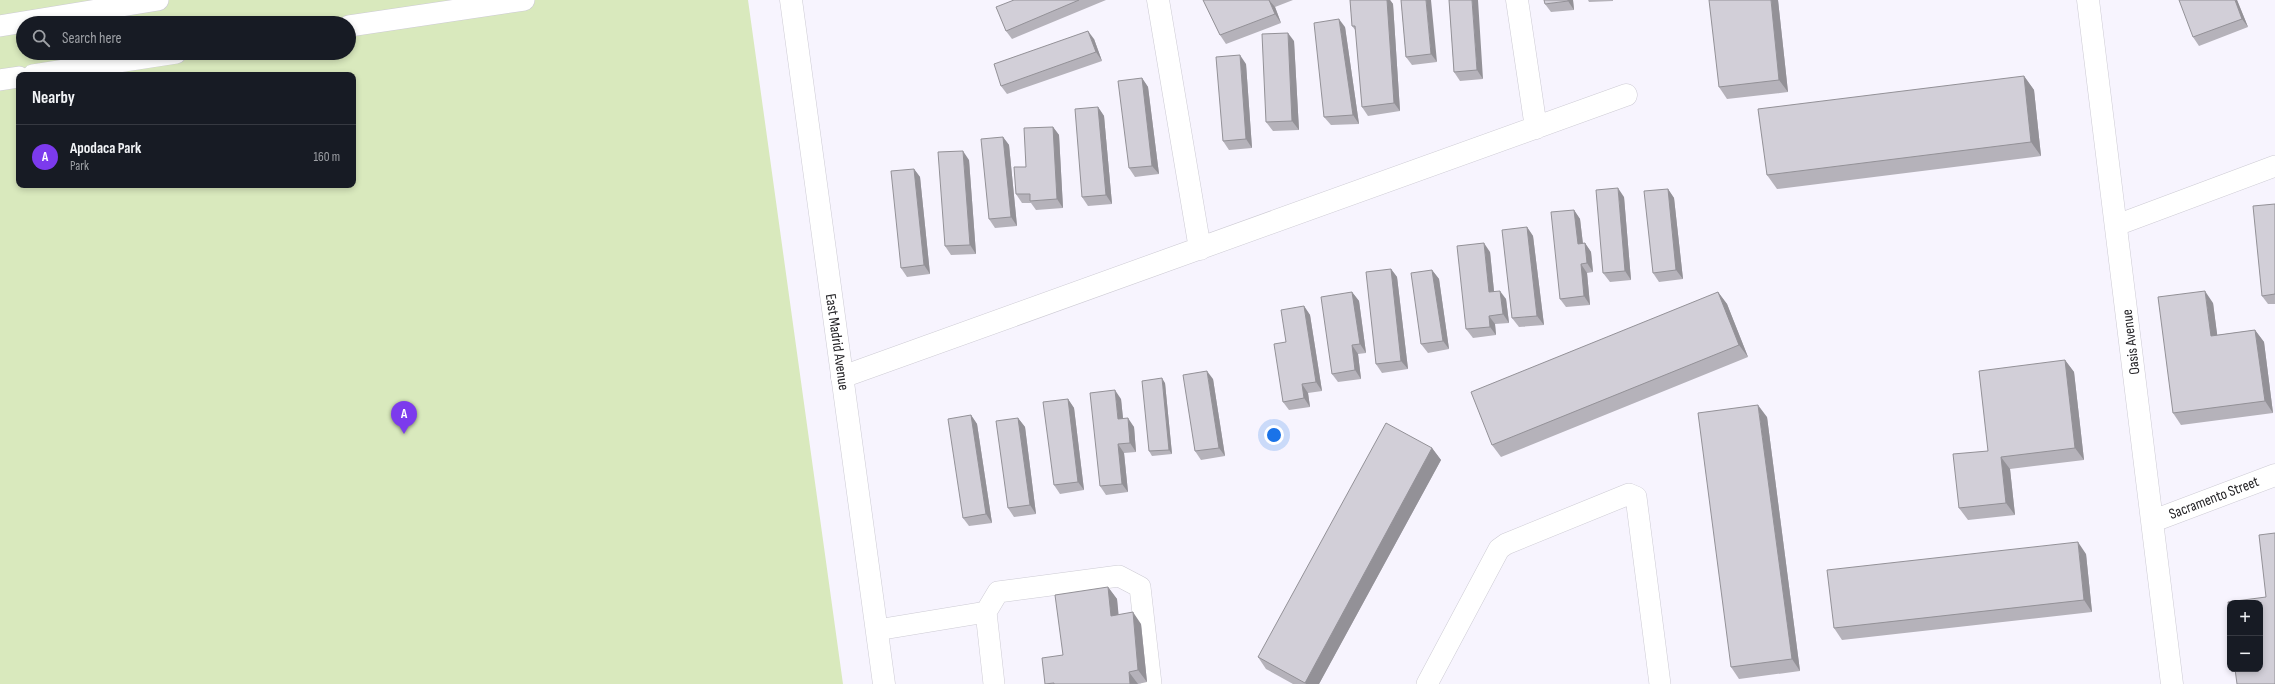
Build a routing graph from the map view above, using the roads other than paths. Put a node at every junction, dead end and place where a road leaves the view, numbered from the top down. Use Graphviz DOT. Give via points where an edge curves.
graph roads {
  1 [pos="158,0"];
  2 [pos="524,0"];
  3 [pos="791,0"];
  4 [pos="1158,0"];
  5 [pos="1517,0"];
  6 [pos="2088,0"];
  7 [pos="442,6"];
  8 [pos="61,16"];
  9 [pos="16,23"];
  10 [pos="356,24"];
  11 [pos="0,26"];
  12 [pos="130,60"];
  13 [pos="52,72"];
  14 [pos="16,77"];
  15 [pos="0,80"];
  16 [pos="1626,96"];
  17 [pos="1536,128"];
  18 [pos="2275,166"];
  19 [pos="2117,225"];
  20 [pos="1200,249"];
  21 [pos="842,377"];
  22 [pos="2275,475"];
  23 [pos="2153,521"];
  24 [pos="986,612"];
  25 [pos="877,630"];
  26 [pos="884,684"];
  27 [pos="994,684"];
  28 [pos="1152,684"];
  29 [pos="1427,684"];
  30 [pos="1660,684"];
  31 [pos="2172,684"];
  1 -- 8 [label="lane"];
  2 -- 7 [label="lane"];
  3 -- 21 [label="street, East Madrid Avenue"];
  4 -- 20 [label="street"];
  5 -- 17 [label="street"];
  6 -- 19 [label="street, Oasis Avenue"];
  7 -- 10 [label="lane"];
  9 -- 11 [label="lane"];
  12 -- 13 [label="lane"];
  14 -- 15 [label="lane"];
  16 -- 17 [label="street"];
  17 -- 20 [label="street"];
  18 -- 19 [label="lane"];
  19 -- 23 [label="street, Oasis Avenue"];
  20 -- 21 [label="street"];
  21 -- 25 [label="street, East Madrid Avenue"];
  22 -- 23 [label="street, Sacramento Street"];
  23 -- 31 [label="street, Oasis Avenue"];
  24 -- 25 [label="lane"];
  24 -- 27 [label="lane"];
  24 -- 28 [label="lane" via="998,592 1119,576 1140,587"];
  25 -- 26 [label="street, East Madrid Avenue"];
  29 -- 30 [label="lane" via="1499,550 1506,544 1629,494 1636,497"];
}
